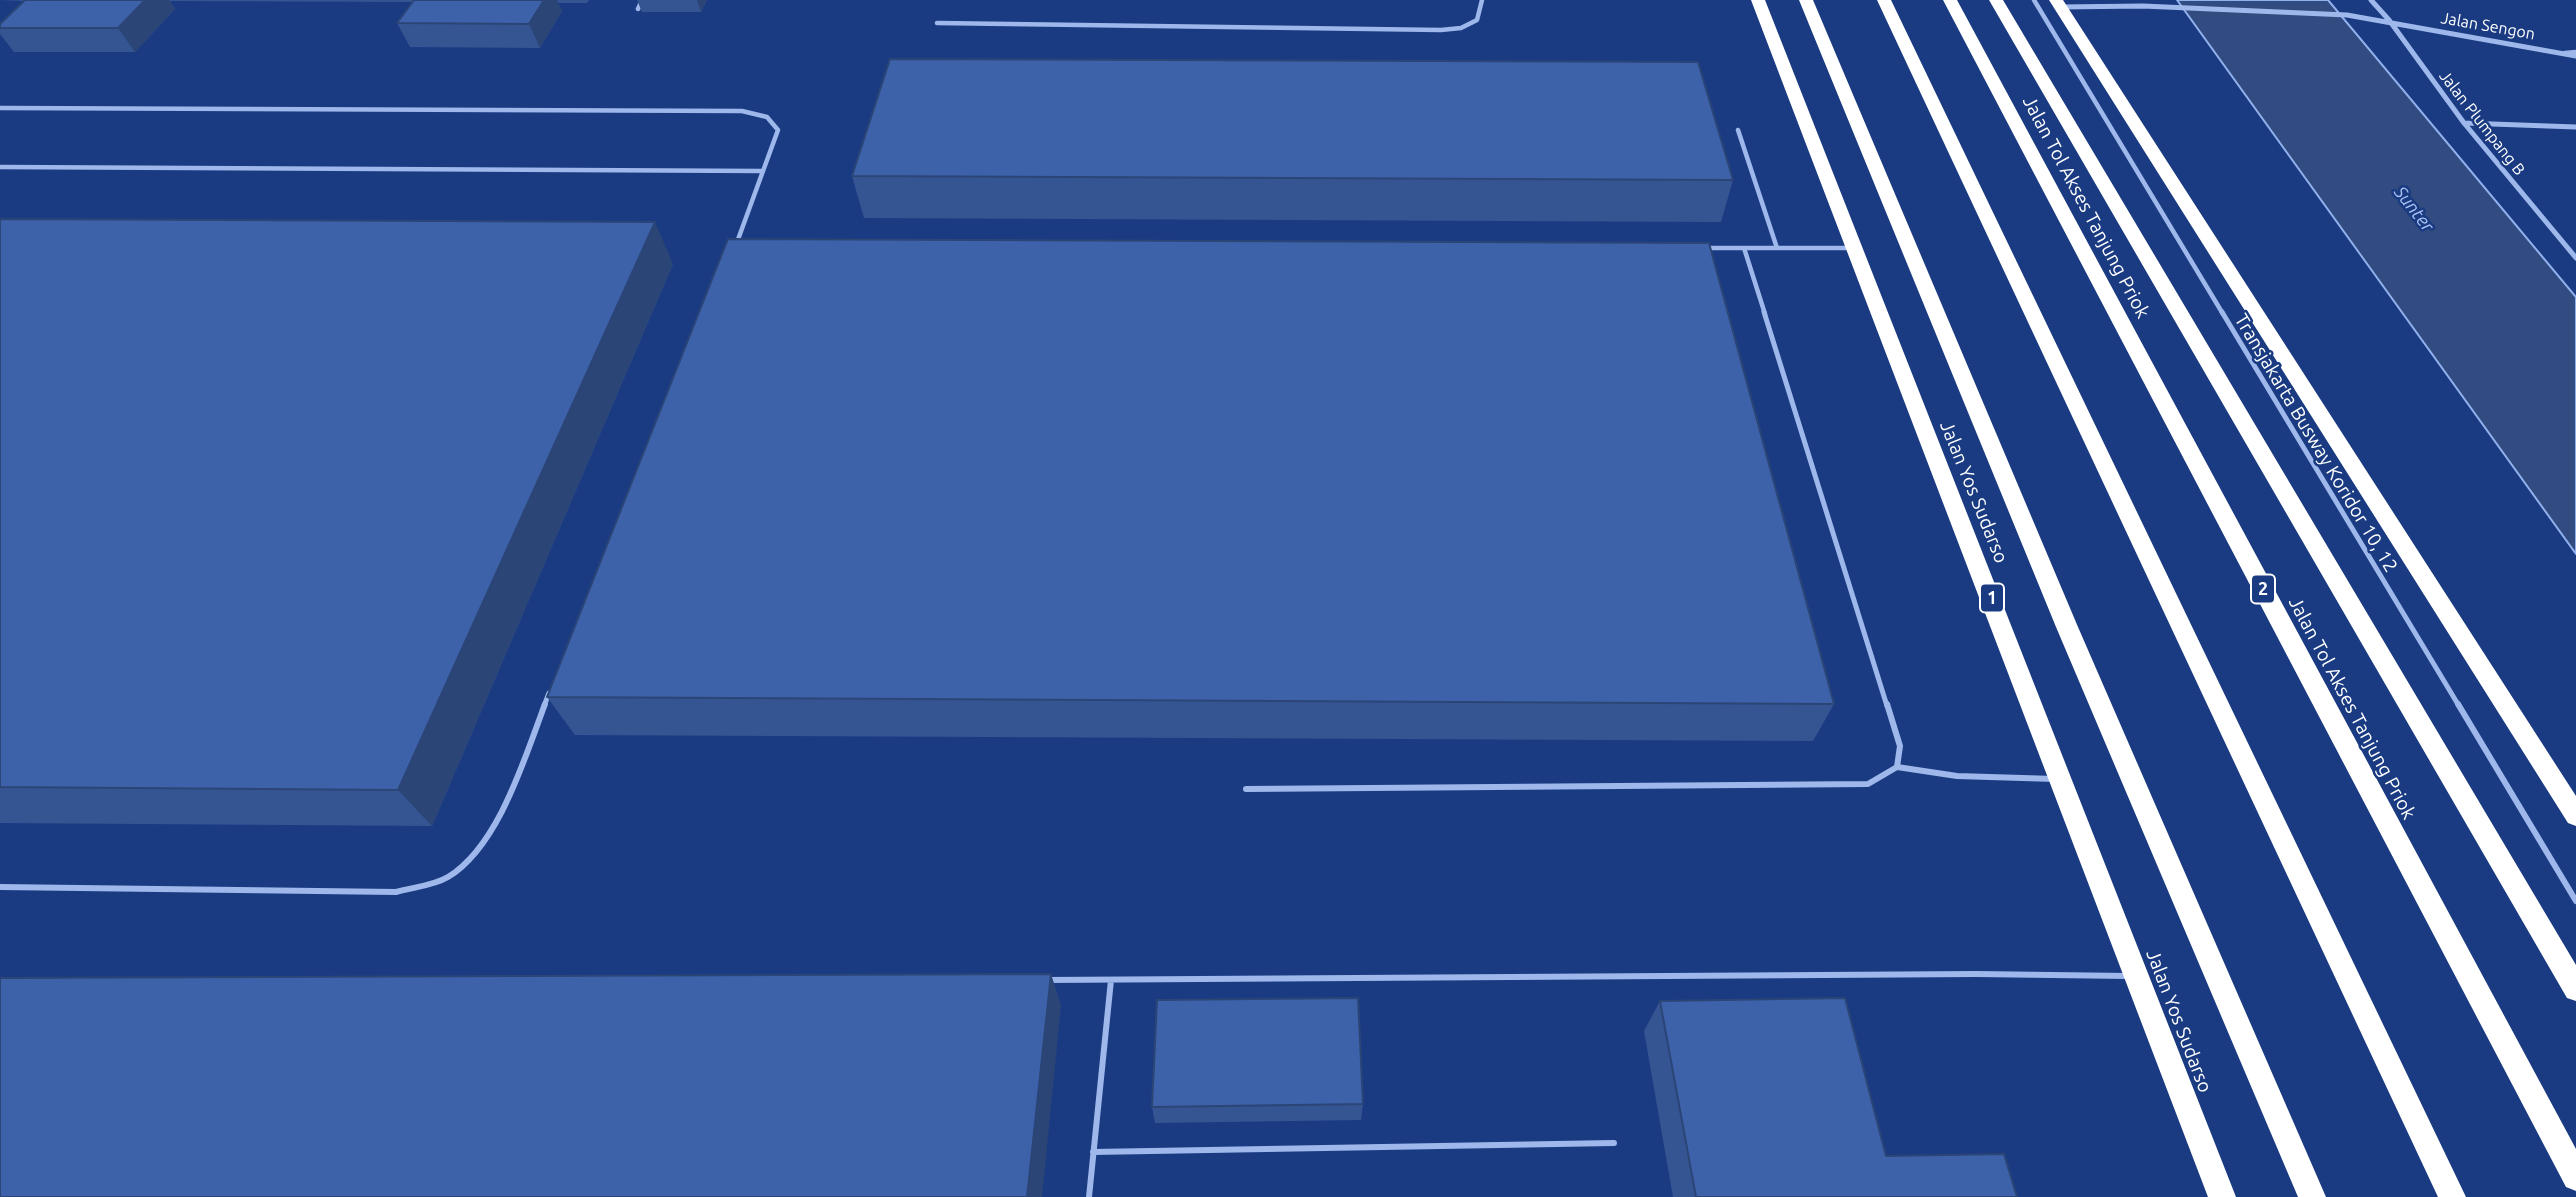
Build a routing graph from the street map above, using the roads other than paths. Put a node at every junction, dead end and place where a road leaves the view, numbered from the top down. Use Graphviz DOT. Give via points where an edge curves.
graph roads {
  1 [pos="642,0"];
  2 [pos="1482,0"];
  3 [pos="1758,0"];
  4 [pos="1806,0"];
  5 [pos="1884,0"];
  6 [pos="1950,0"];
  7 [pos="1996,0"];
  8 [pos="2034,0"];
  9 [pos="2371,0"];
  10 [pos="2058,3"];
  11 [pos="638,9"];
  12 [pos="2389,20"];
  13 [pos="937,23"];
  14 [pos="2576,54"];
  15 [pos="0,108"];
  16 [pos="2464,123"];
  17 [pos="2576,127"];
  18 [pos="1738,130"];
  19 [pos="0,167"];
  20 [pos="762,171"];
  21 [pos="736,245"];
  22 [pos="749,245"];
  23 [pos="1695,248"];
  24 [pos="1744,248"];
  25 [pos="1777,248"];
  26 [pos="1853,248"];
  27 [pos="730,258"];
  28 [pos="2576,258"];
  29 [pos="551,691"];
  30 [pos="1897,767"];
  31 [pos="2062,780"];
  32 [pos="1246,789"];
  33 [pos="2576,816"];
  34 [pos="0,887"];
  35 [pos="2576,901"];
  36 [pos="2138,976"];
  37 [pos="1041,980"];
  38 [pos="1111,980"];
  39 [pos="2576,989"];
  40 [pos="1614,1143"];
  41 [pos="1093,1152"];
  42 [pos="2576,1177"];
  43 [pos="1089,1197"];
  44 [pos="2222,1197"];
  45 [pos="2312,1197"];
  46 [pos="2452,1197"];
  1 -- 11 [label="lane"];
  2 -- 13 [label="lane" via="1477,20 1441,30"];
  3 -- 26 [label="highway, Jalan Yos Sudarso / 1"];
  4 -- 45 [label="highway" via="2067,627"];
  5 -- 46 [label="highway"];
  6 -- 42 [label="highway, Jalan Tol Akses Tanjung Priok / 2"];
  7 -- 39 [label="highway"];
  8 -- 35 [label="lane, Transjakarta Busway Koridor 10, 12"];
  9 -- 12 [label="street, Jalan Plumpang B"];
  10 -- 12 [label="street, Jalan Sengon"];
  10 -- 33 [label="highway"];
  12 -- 14 [label="street, Jalan Sengon"];
  12 -- 16 [label="street, Jalan Plumpang B"];
  15 -- 20 [label="lane" via="743,111 767,117 778,130"];
  16 -- 17 [label="street"];
  16 -- 28 [label="street, Jalan Plumpang B"];
  18 -- 25 [label="lane"];
  19 -- 20 [label="lane"];
  20 -- 21 [label="lane"];
  21 -- 22 [label="lane"];
  21 -- 27 [label="lane"];
  23 -- 24 [label="lane"];
  24 -- 25 [label="lane"];
  24 -- 30 [label="lane" via="1900,746"];
  25 -- 26 [label="lane"];
  26 -- 31 [label="highway, Jalan Yos Sudarso / 1"];
  29 -- 34 [label="lane" via="498,818 474,854 449,877 396,892"];
  30 -- 31 [label="lane" via="1957,776"];
  30 -- 32 [label="lane" via="1868,784"];
  31 -- 36 [label="highway, Jalan Yos Sudarso / 1"];
  36 -- 38 [label="lane"];
  36 -- 44 [label="highway, Jalan Yos Sudarso / 1"];
  37 -- 38 [label="lane"];
  38 -- 41 [label="lane"];
  40 -- 41 [label="lane"];
  41 -- 43 [label="lane"];
}
